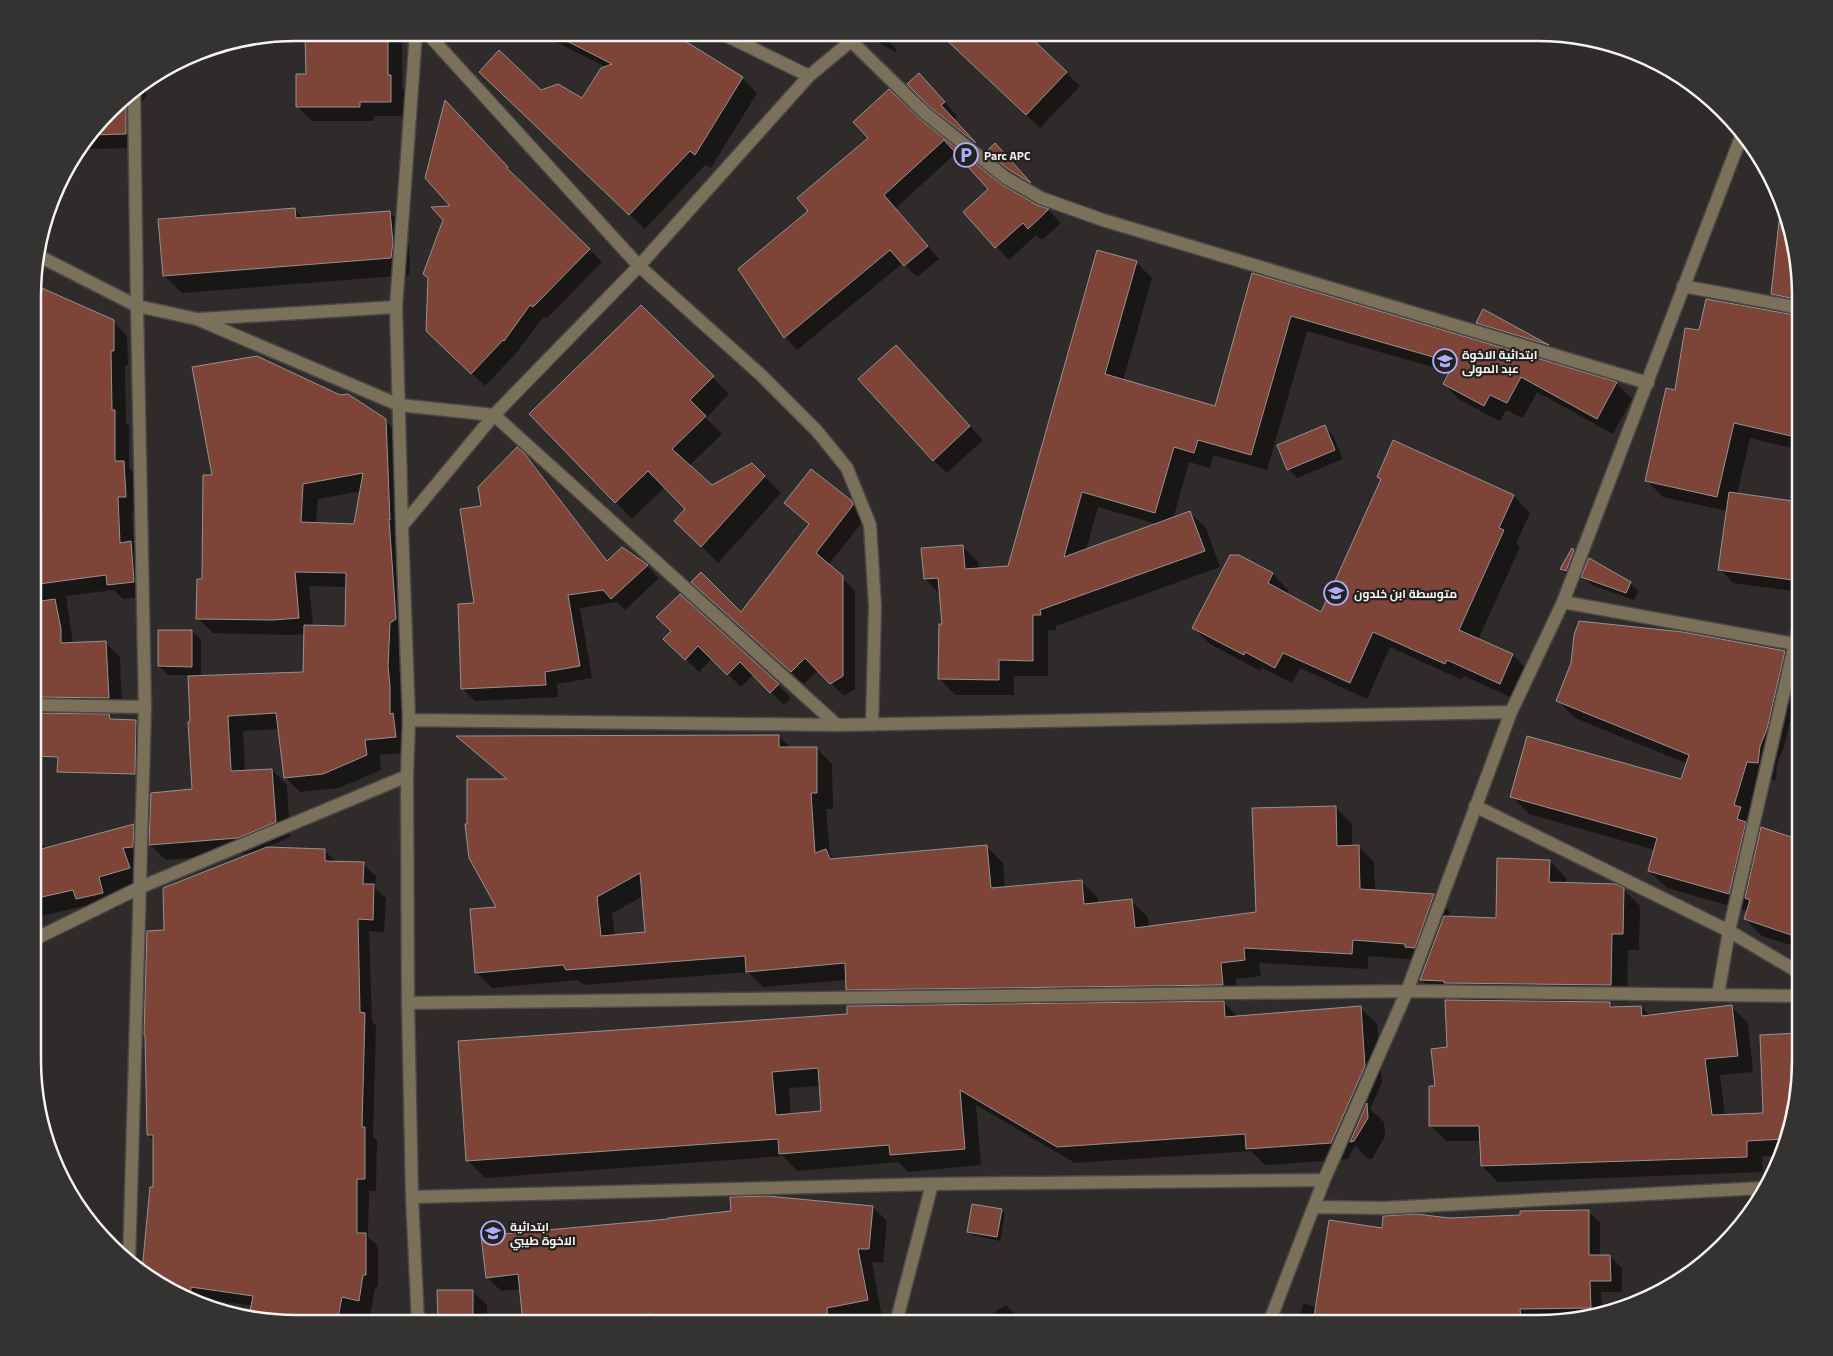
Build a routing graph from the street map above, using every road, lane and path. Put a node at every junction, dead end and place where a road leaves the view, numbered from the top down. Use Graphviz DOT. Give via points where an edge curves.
graph roads {
  1 [pos="415,41"];
  2 [pos="434,41"];
  3 [pos="737,41"];
  4 [pos="848,41"];
  5 [pos="857,41"];
  6 [pos="809,76"];
  7 [pos="134,99"];
  8 [pos="1739,141"];
  9 [pos="44,258"];
  10 [pos="639,266"];
  11 [pos="1683,286"];
  12 [pos="137,306"];
  13 [pos="1792,306"];
  14 [pos="396,307"];
  15 [pos="197,319"];
  16 [pos="1648,383"];
  17 [pos="399,405"];
  18 [pos="494,416"];
  19 [pos="402,526"];
  20 [pos="1563,602"];
  21 [pos="1792,643"];
  22 [pos="1792,669"];
  23 [pos="41,705"];
  24 [pos="145,707"];
  25 [pos="1511,712"];
  26 [pos="409,720"];
  27 [pos="837,725"];
  28 [pos="872,725"];
  29 [pos="407,776"];
  30 [pos="1475,806"];
  31 [pos="141,887"];
  32 [pos="1729,931"];
  33 [pos="41,936"];
  34 [pos="1792,968"];
  35 [pos="1407,990"];
  36 [pos="1718,995"];
  37 [pos="1792,996"];
  38 [pos="408,1003"];
  39 [pos="1324,1180"];
  40 [pos="932,1184"];
  41 [pos="1757,1188"];
  42 [pos="412,1196"];
  43 [pos="1314,1207"];
  44 [pos="129,1253"];
  45 [pos="418,1315"];
  46 [pos="898,1315"];
  47 [pos="1272,1315"];
  1 -- 14 [label="street"];
  2 -- 10 [label="street"];
  3 -- 6 [label="street"];
  4 -- 6 [label="street"];
  5 -- 16 [label="street" via="926,113 967,148 1006,178 1041,198 1102,220"];
  6 -- 10 [label="street"];
  7 -- 12 [label="street"];
  8 -- 11 [label="street"];
  9 -- 12 [label="street"];
  10 -- 18 [label="street"];
  10 -- 28 [label="street" via="761,375 817,431 847,468 870,525 875,606"];
  11 -- 13 [label="street"];
  11 -- 16 [label="street"];
  12 -- 15 [label="street"];
  12 -- 24 [label="street"];
  14 -- 15 [label="street"];
  14 -- 17 [label="street"];
  15 -- 17 [label="street"];
  16 -- 20 [label="street"];
  17 -- 18 [label="street"];
  17 -- 19 [label="street"];
  18 -- 19 [label="street"];
  18 -- 27 [label="street"];
  19 -- 26 [label="street"];
  20 -- 21 [label="street"];
  20 -- 25 [label="street"];
  22 -- 32 [label="street"];
  23 -- 24 [label="street"];
  24 -- 31 [label="street"];
  25 -- 28 [label="street"];
  25 -- 30 [label="street"];
  26 -- 27 [label="street"];
  26 -- 29 [label="street"];
  27 -- 28 [label="street"];
  29 -- 31 [label="street"];
  29 -- 38 [label="street"];
  30 -- 32 [label="street"];
  30 -- 35 [label="street"];
  31 -- 33 [label="street"];
  31 -- 44 [label="street"];
  32 -- 34 [label="street"];
  32 -- 36 [label="street"];
  35 -- 36 [label="street"];
  35 -- 38 [label="street"];
  35 -- 39 [label="street"];
  36 -- 37 [label="street"];
  38 -- 42 [label="street"];
  39 -- 40 [label="street"];
  39 -- 43 [label="street"];
  40 -- 42 [label="street"];
  40 -- 46 [label="street"];
  41 -- 43 [label="street" via="1384,1208"];
  42 -- 45 [label="street"];
  43 -- 47 [label="street"];
}
